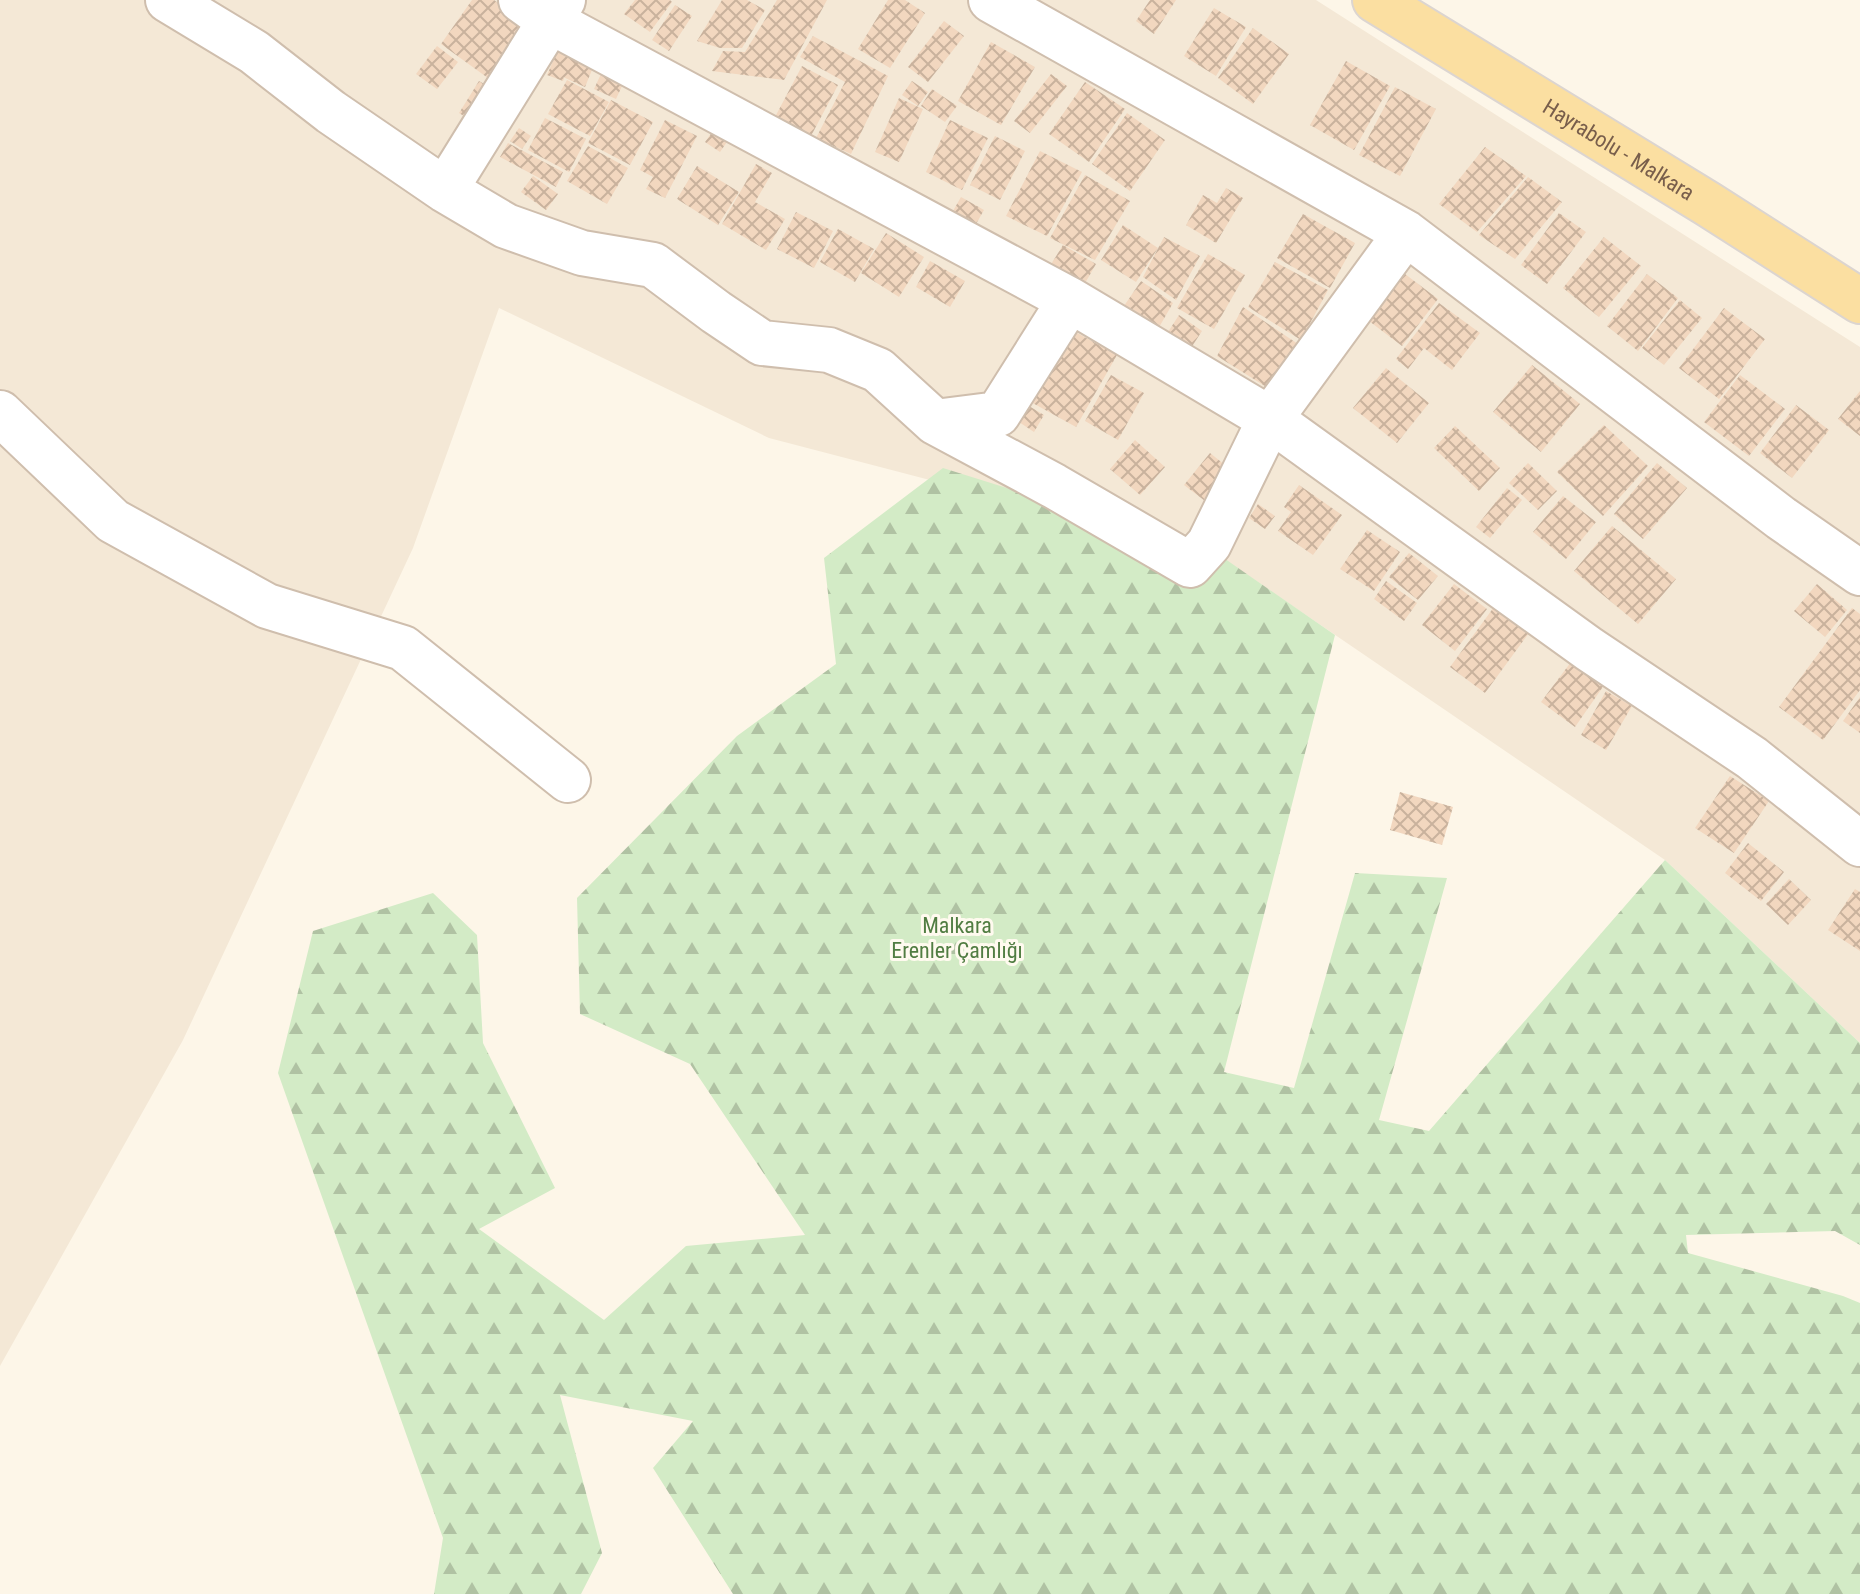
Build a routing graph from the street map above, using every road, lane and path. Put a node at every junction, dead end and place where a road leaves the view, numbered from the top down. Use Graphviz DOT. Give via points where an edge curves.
graph roads {
  1 [pos="168,0"];
  2 [pos="991,0"];
  3 [pos="1375,0"];
  4 [pos="544,7"];
  5 [pos="445,190"];
  6 [pos="1406,233"];
  7 [pos="1070,300"];
  8 [pos="1860,301"];
  9 [pos="0,413"];
  10 [pos="1270,419"];
  11 [pos="935,422"];
  12 [pos="1860,573"];
  13 [pos="568,780"];
  14 [pos="1860,844"];
  1 -- 5 [label="street" via="254,52"];
  2 -- 6 [label="street"];
  3 -- 8 [label="main road, Hayrabolu - Malkara"];
  4 -- 5 [label="street"];
  4 -- 7 [label="street"];
  5 -- 11 [label="street" via="506,226 582,253 653,265 762,343 829,350 878,370"];
  6 -- 10 [label="street"];
  6 -- 12 [label="street"];
  7 -- 10 [label="street"];
  7 -- 11 [label="street" via="998,414"];
  9 -- 13 [label="street" via="113,521 267,606 403,648"];
  10 -- 11 [label="street" via="1209,544 1190,565"];
  10 -- 14 [label="street" via="1589,649 1752,758"];
}
